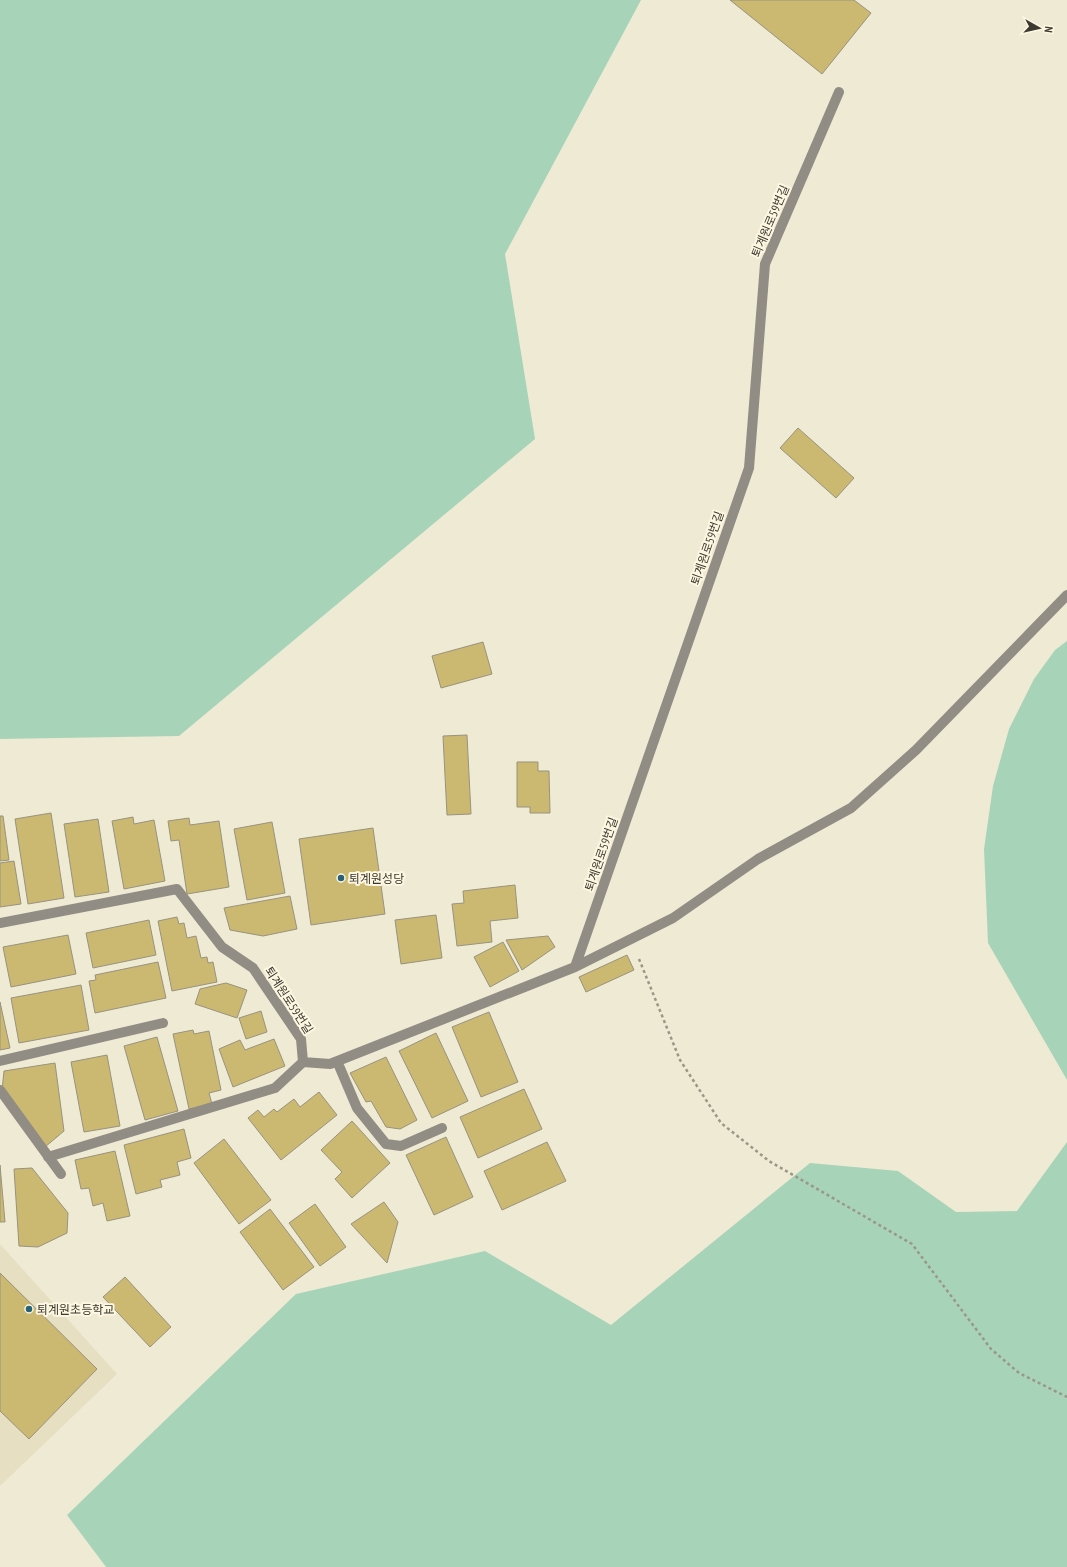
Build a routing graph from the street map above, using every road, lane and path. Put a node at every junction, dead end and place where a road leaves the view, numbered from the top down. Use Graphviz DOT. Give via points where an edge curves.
graph roads {
  1 [pos="839,92"];
  2 [pos="1067,596"];
  3 [pos="0,923"];
  4 [pos="631,939"];
  5 [pos="575,968"];
  6 [pos="163,1022"];
  7 [pos="0,1061"];
  8 [pos="338,1061"];
  9 [pos="303,1062"];
  10 [pos="0,1090"];
  11 [pos="442,1128"];
  12 [pos="48,1157"];
  13 [pos="61,1174"];
  14 [pos="1067,1397"];
  1 -- 5 [label="street, 퇴계원로59번길" via="765,264 749,468"];
  2 -- 4 [label="street" via="916,750 851,808 758,859 673,918"];
  3 -- 9 [label="street, 퇴계원로59번길" via="177,889 222,947 252,968 301,1039"];
  4 -- 5 [label="street"];
  4 -- 14 [label="path" via="680,1060 721,1123 769,1160 912,1244 991,1349 1019,1372"];
  5 -- 8 [label="street"];
  6 -- 7 [label="street"];
  8 -- 9 [label="street" via="330,1064"];
  8 -- 11 [label="street" via="357,1108 386,1144 401,1146"];
  9 -- 12 [label="street" via="275,1088"];
  10 -- 12 [label="street"];
  12 -- 13 [label="street"];
}
